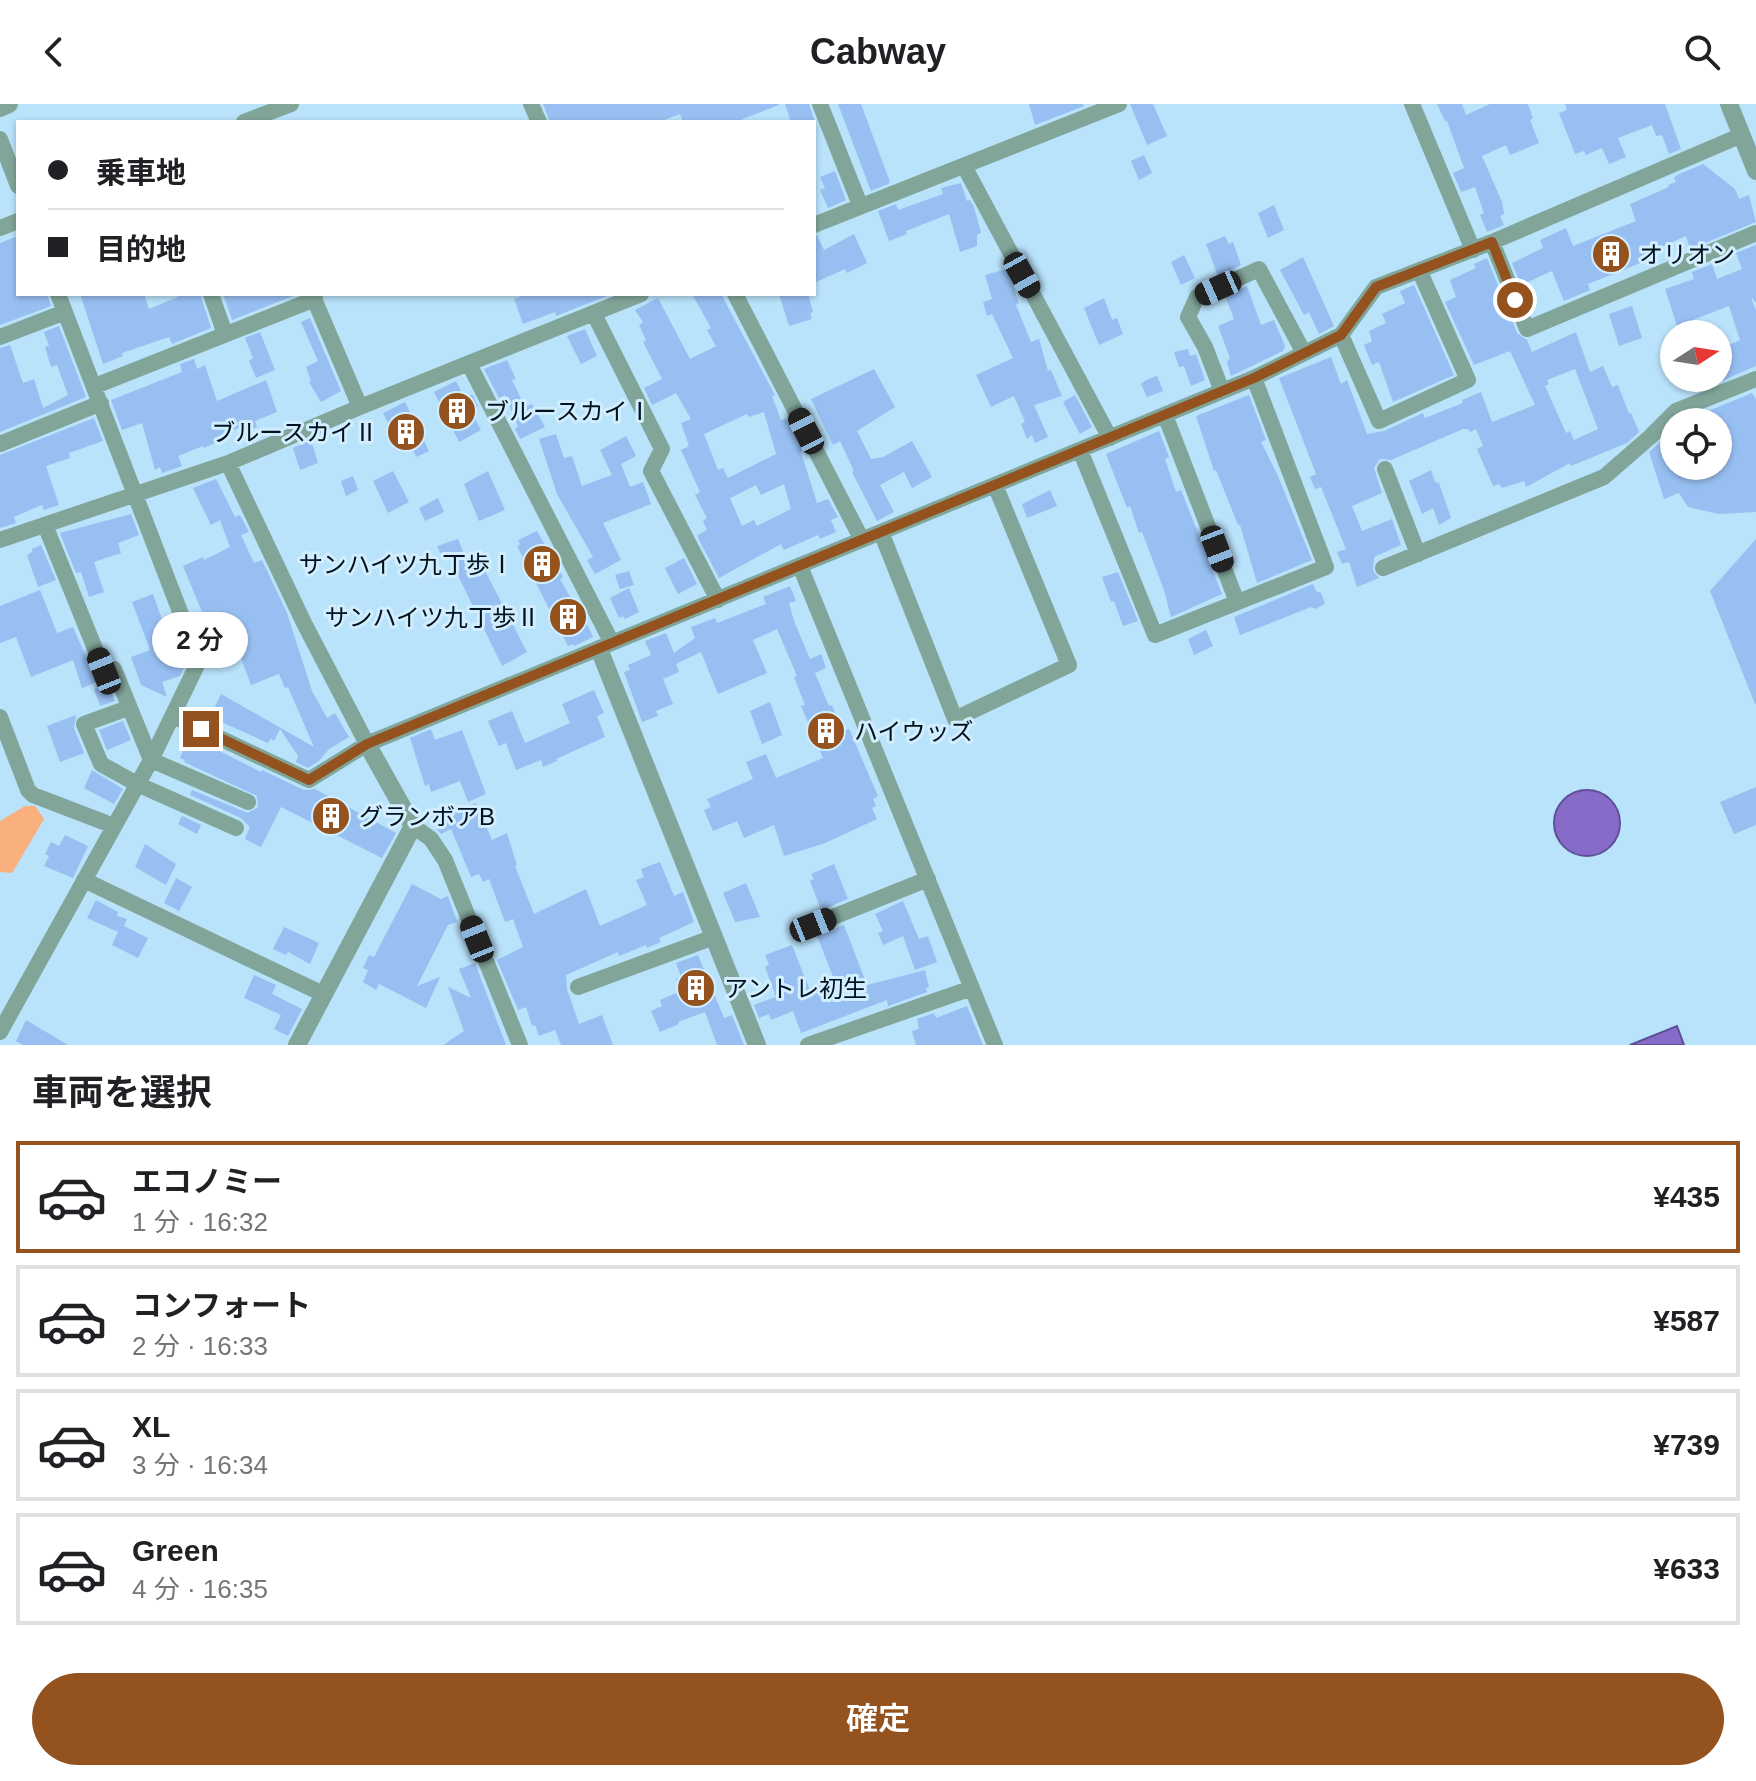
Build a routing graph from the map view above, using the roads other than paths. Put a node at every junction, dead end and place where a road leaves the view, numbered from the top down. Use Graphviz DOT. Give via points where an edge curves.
graph roads {
  1 [pos="9,104"];
  2 [pos="291,104"];
  3 [pos="820,104"];
  4 [pos="1119,104"];
  5 [pos="1412,104"];
  6 [pos="1729,104"];
  7 [pos="0,108"];
  8 [pos="249,120"];
  9 [pos="1742,135"];
  10 [pos="0,139"];
  11 [pos="964,166"];
  12 [pos="1756,171"];
  13 [pos="16,181"];
  14 [pos="860,205"];
  15 [pos="816,224"];
  16 [pos="1756,233"];
  17 [pos="1492,242"];
  18 [pos="1473,250"];
  19 [pos="1420,272"];
  20 [pos="59,296"];
  21 [pos="212,296"];
  22 [pos="631,296"];
  23 [pos="736,296"];
  24 [pos="314,297"];
  25 [pos="611,300"];
  26 [pos="65,312"];
  27 [pos="594,314"];
  28 [pos="225,334"];
  29 [pos="1341,335"];
  30 [pos="0,337"];
  31 [pos="1304,353"];
  32 [pos="469,364"];
  33 [pos="1254,378"];
  34 [pos="1756,379"];
  35 [pos="95,386"];
  36 [pos="1222,391"];
  37 [pos="101,403"];
  38 [pos="360,407"];
  39 [pos="1165,415"];
  40 [pos="1110,438"];
  41 [pos="0,444"];
  42 [pos="1080,450"];
  43 [pos="228,463"];
  44 [pos="1385,469"];
  45 [pos="995,485"];
  46 [pos="135,495"];
  47 [pos="45,525"];
  48 [pos="881,532"];
  49 [pos="0,540"];
  50 [pos="862,540"];
  51 [pos="1418,554"];
  52 [pos="800,566"];
  53 [pos="1383,568"];
  54 [pos="718,600"];
  55 [pos="1237,602"];
  56 [pos="606,646"];
  57 [pos="128,708"];
  58 [pos="173,716"];
  59 [pos="0,717"];
  60 [pos="367,744"];
  61 [pos="151,760"];
  62 [pos="137,784"];
  63 [pos="248,802"];
  64 [pos="114,826"];
  65 [pos="413,826"];
  66 [pos="236,828"];
  67 [pos="928,879"];
  68 [pos="84,880"];
  69 [pos="813,925"];
  70 [pos="714,937"];
  71 [pos="578,987"];
  72 [pos="972,988"];
  73 [pos="323,994"];
  74 [pos="0,1032"];
  75 [pos="844,1039"];
  76 [pos="297,1045"];
  77 [pos="520,1045"];
  78 [pos="757,1045"];
  79 [pos="808,1045"];
  80 [pos="995,1045"];
  1 -- 7 [label="street"];
  2 -- 8 [label="street"];
  3 -- 14 [label="street"];
  4 -- 11 [label="street"];
  5 -- 18 [label="street"];
  6 -- 9 [label="street"];
  9 -- 12 [label="street"];
  9 -- 17 [label="street"];
  10 -- 13 [label="street"];
  11 -- 14 [label="street"];
  11 -- 40 [label="street"];
  14 -- 15 [label="street"];
  16 -- 17 [label="street" via="1527,329"];
  17 -- 18 [label="street"];
  18 -- 19 [label="street"];
  19 -- 29 [label="street" via="1376,287"];
  19 -- 29 [label="street" via="1468,380 1379,421"];
  20 -- 26 [label="street"];
  21 -- 28 [label="street"];
  22 -- 25 [label="street"];
  23 -- 50 [label="street"];
  24 -- 28 [label="street"];
  24 -- 38 [label="street"];
  25 -- 27 [label="street"];
  26 -- 30 [label="street"];
  26 -- 35 [label="street"];
  27 -- 32 [label="street"];
  27 -- 54 [label="street" via="662,449 651,471"];
  28 -- 35 [label="street"];
  29 -- 31 [label="street"];
  31 -- 33 [label="street"];
  31 -- 36 [label="street" via="1259,269 1197,297 1188,317"];
  32 -- 38 [label="street"];
  32 -- 56 [label="street"];
  33 -- 36 [label="street"];
  33 -- 55 [label="street" via="1326,567"];
  34 -- 51 [label="street" via="1676,411 1604,477"];
  35 -- 37 [label="street"];
  36 -- 39 [label="street"];
  37 -- 41 [label="street"];
  37 -- 46 [label="street"];
  38 -- 43 [label="street"];
  39 -- 40 [label="street"];
  39 -- 55 [label="street"];
  40 -- 42 [label="street"];
  42 -- 45 [label="street"];
  42 -- 55 [label="street" via="1155,635"];
  43 -- 46 [label="street"];
  43 -- 60 [label="street"];
  44 -- 51 [label="street"];
  45 -- 48 [label="street"];
  45 -- 48 [label="street" via="1069,665 955,719"];
  46 -- 47 [label="street"];
  46 -- 58 [label="street" via="199,661"];
  47 -- 49 [label="street"];
  47 -- 57 [label="street" via="104,671 114,669"];
  48 -- 50 [label="street"];
  50 -- 52 [label="street"];
  51 -- 53 [label="street"];
  52 -- 54 [label="street"];
  52 -- 67 [label="street"];
  54 -- 56 [label="street"];
  56 -- 60 [label="street"];
  56 -- 70 [label="street"];
  57 -- 61 [label="street"];
  57 -- 62 [label="street" via="84,724 101,764"];
  58 -- 60 [label="street" via="309,780"];
  58 -- 61 [label="street"];
  59 -- 64 [label="street" via="33,795"];
  60 -- 65 [label="street"];
  61 -- 62 [label="street"];
  61 -- 63 [label="street"];
  62 -- 64 [label="street"];
  62 -- 66 [label="street"];
  64 -- 68 [label="street"];
  65 -- 73 [label="street"];
  65 -- 77 [label="street" via="431,839 445,860"];
  67 -- 69 [label="street"];
  67 -- 72 [label="street"];
  68 -- 73 [label="street"];
  68 -- 74 [label="street"];
  70 -- 71 [label="street"];
  70 -- 78 [label="street"];
  72 -- 75 [label="street"];
  72 -- 80 [label="street"];
  73 -- 76 [label="street"];
  75 -- 79 [label="street"];
}
